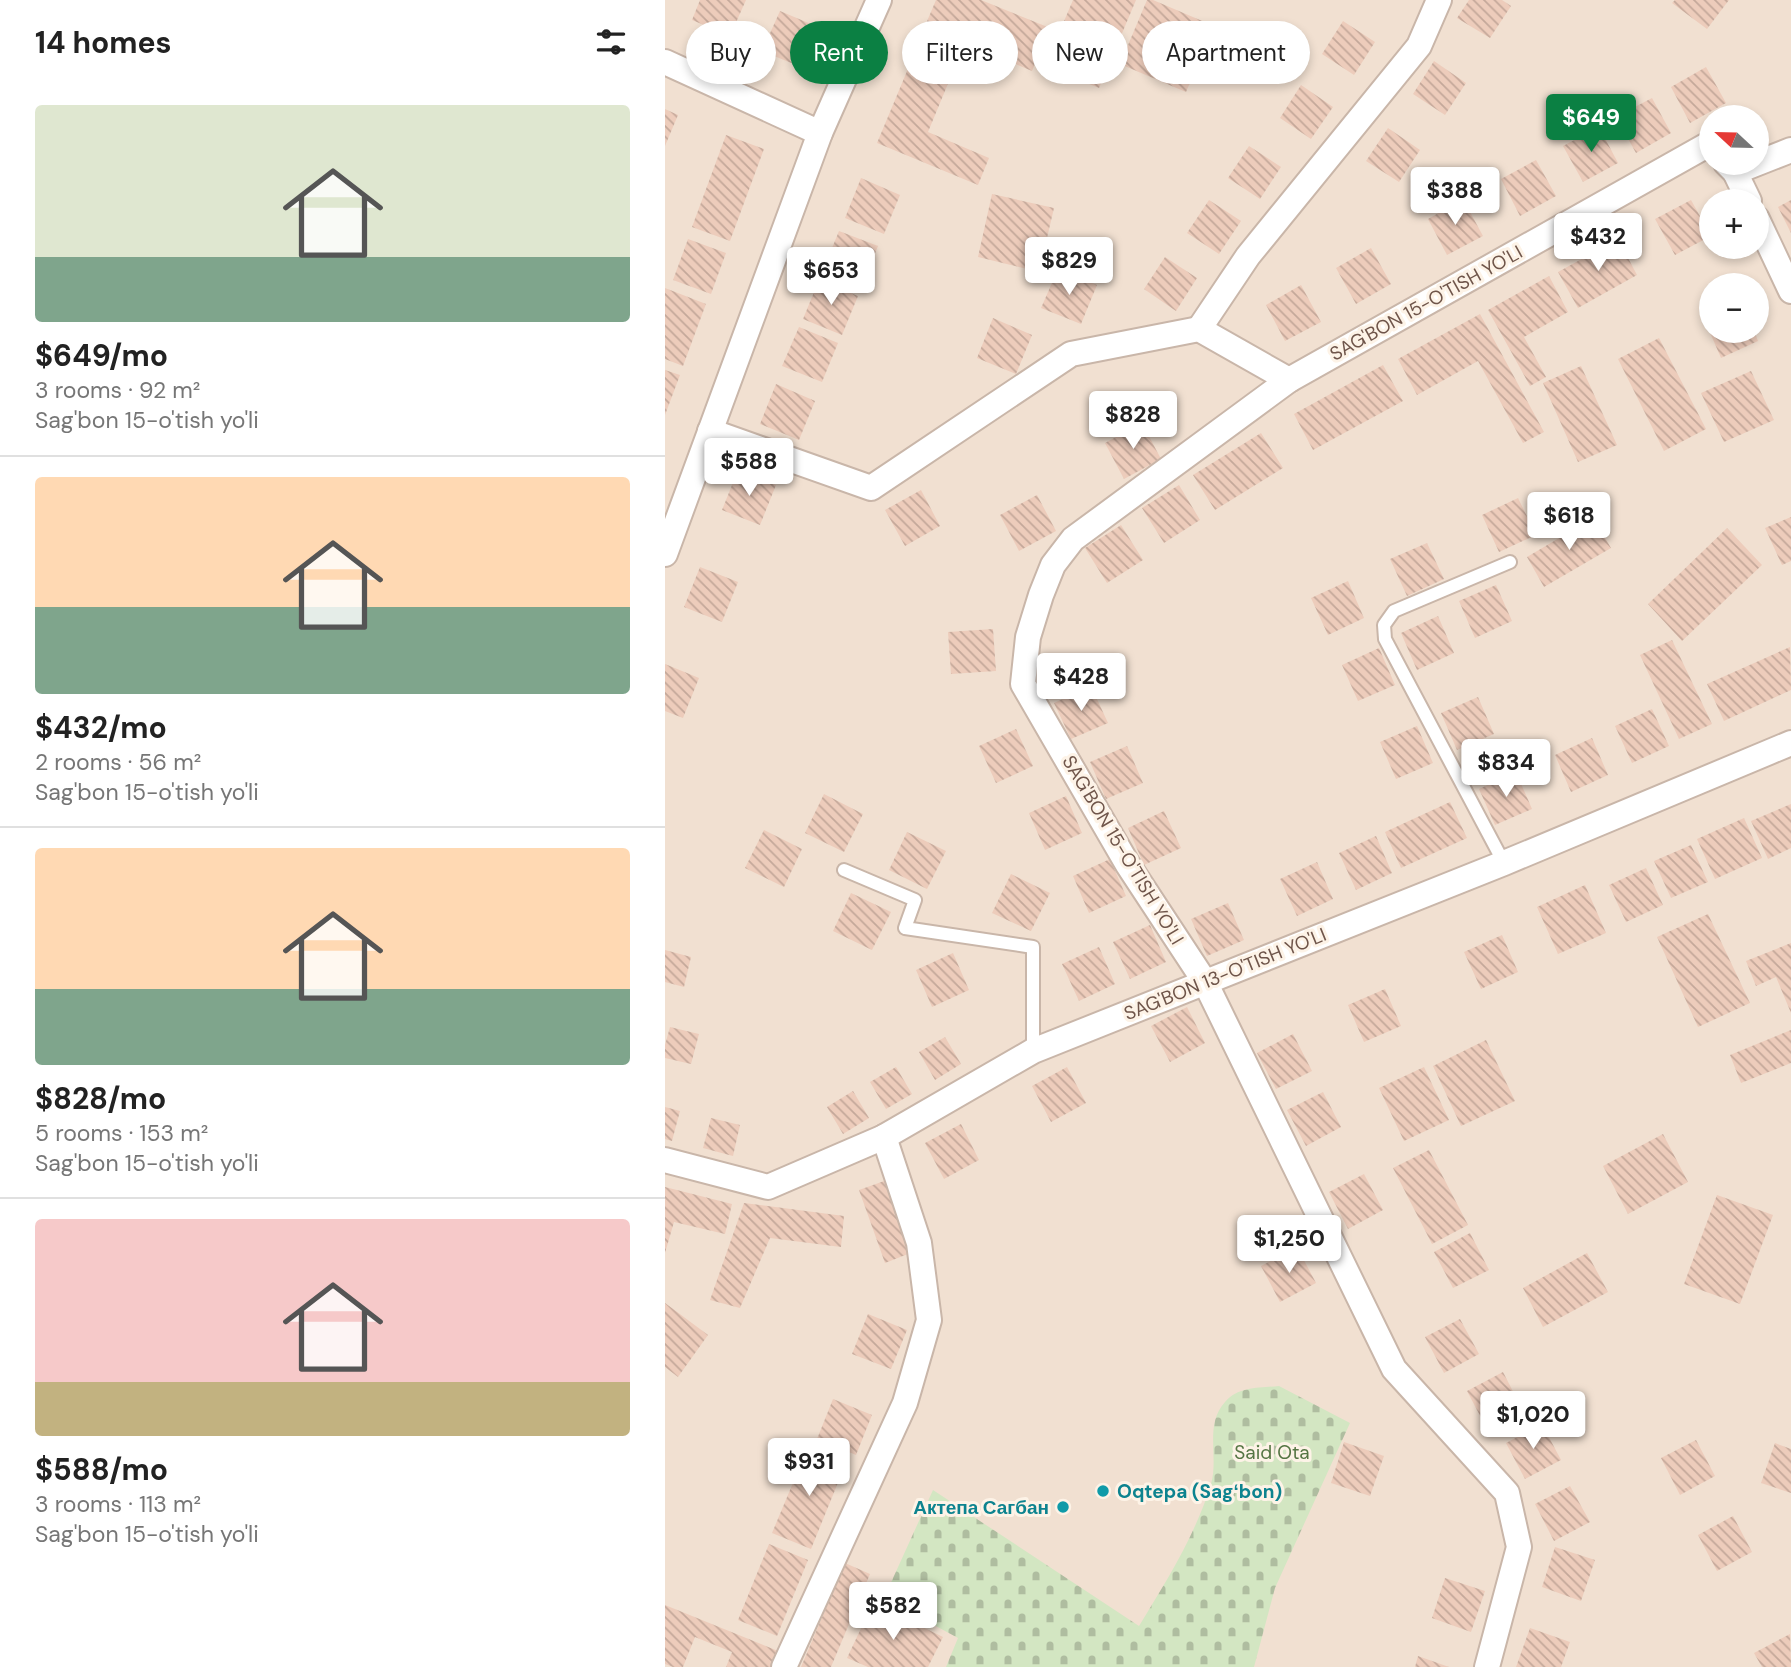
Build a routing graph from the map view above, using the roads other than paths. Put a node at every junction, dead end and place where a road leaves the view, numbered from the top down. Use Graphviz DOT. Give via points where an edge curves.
graph roads {
  1 [pos="879,0"];
  2 [pos="1439,0"];
  3 [pos="665,62"];
  4 [pos="820,133"];
  5 [pos="1791,150"];
  6 [pos="1699,152"];
  7 [pos="1769,156"];
  8 [pos="1769,244"];
  9 [pos="1791,291"];
  10 [pos="1199,329"];
  11 [pos="1289,380"];
  12 [pos="710,431"];
  13 [pos="665,554"];
  14 [pos="1510,562"];
  15 [pos="1791,743"];
  16 [pos="1504,863"];
  17 [pos="844,870"];
  18 [pos="1205,982"];
  19 [pos="1033,1051"];
  20 [pos="884,1138"];
  21 [pos="665,1160"];
  22 [pos="784,1667"];
  23 [pos="1487,1667"];
  1 -- 4 [label="street"];
  2 -- 10 [label="street" via="1419,46 1248,256"];
  3 -- 4 [label="street"];
  4 -- 12 [label="street"];
  5 -- 7 [label="street"];
  6 -- 11 [label="street, SAG'BON 15-O'TISH YO'LI"];
  8 -- 9 [label="street"];
  10 -- 11 [label="street"];
  10 -- 12 [label="street" via="1070,354 871,488"];
  11 -- 18 [label="street, SAG'BON 15-O'TISH YO'LI" via="1073,539 1053,565 1028,637 1023,684 1128,865"];
  12 -- 13 [label="street"];
  14 -- 16 [label="lane" via="1394,611 1384,625 1385,639"];
  15 -- 16 [label="street, SAG'BON 13-O'TISH YO'LI"];
  16 -- 18 [label="street, SAG'BON 13-O'TISH YO'LI"];
  17 -- 19 [label="lane" via="915,900 905,928 1033,947"];
  18 -- 19 [label="street, SAG'BON 13-O'TISH YO'LI"];
  18 -- 23 [label="street, SAG'BON 15-O'TISH YO'LI" via="1394,1369 1507,1493 1519,1547"];
  19 -- 20 [label="street, SAG'BON 13-O'TISH YO'LI"];
  20 -- 21 [label="street, SAG'BON 13-O'TISH YO'LI" via="768,1188"];
  20 -- 22 [label="street" via="919,1243 929,1320 905,1403"];
}
